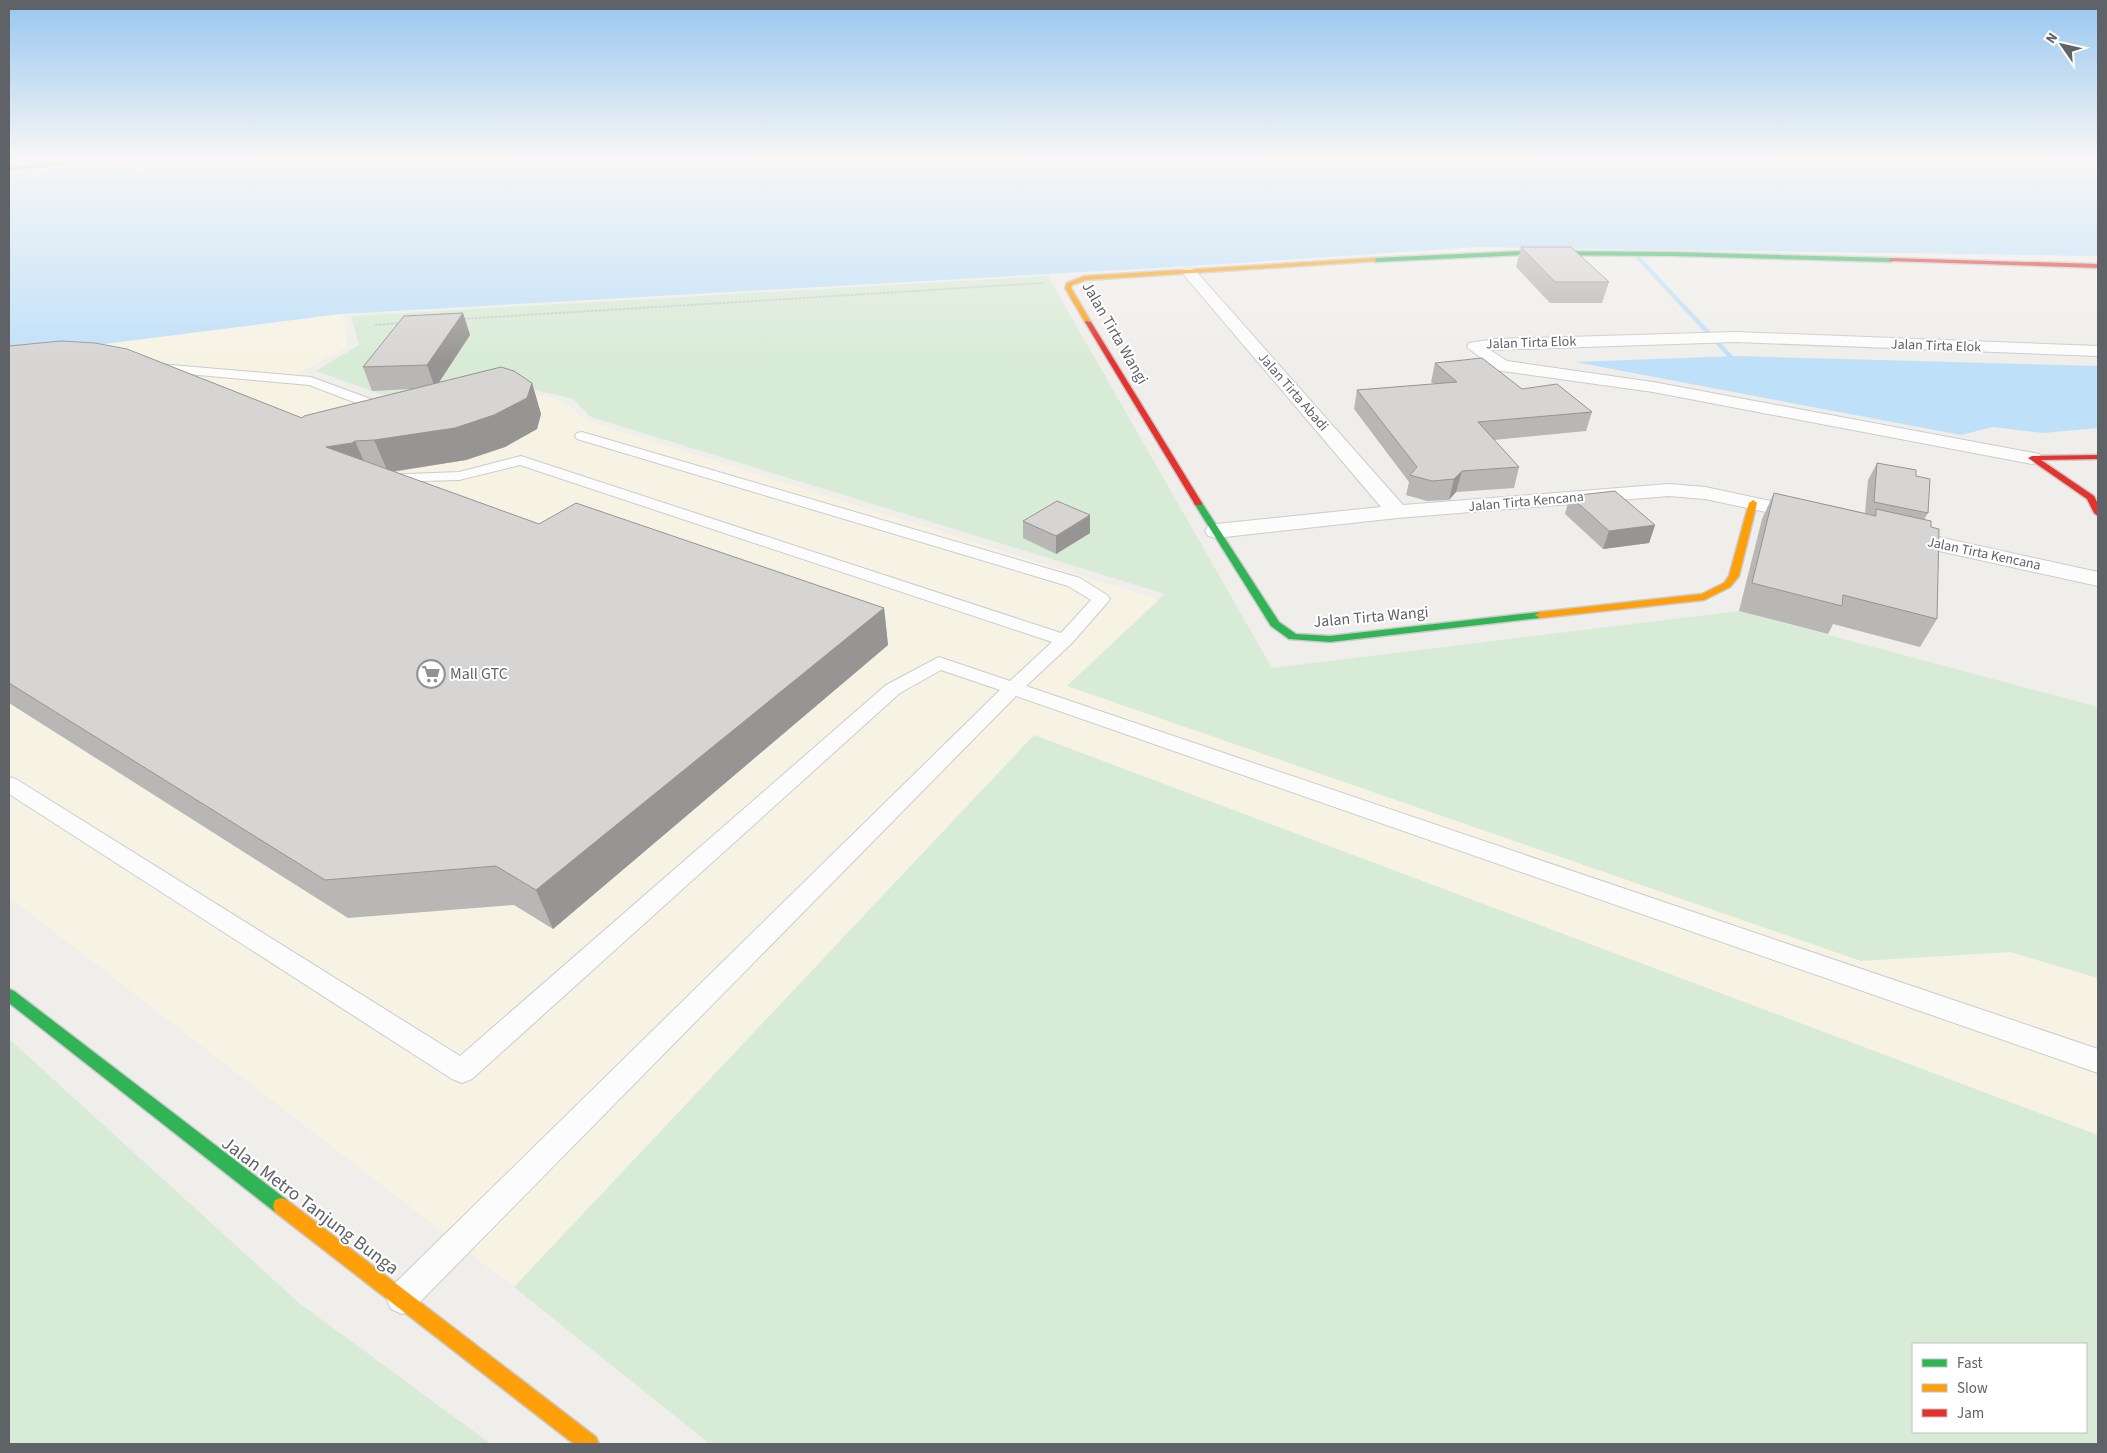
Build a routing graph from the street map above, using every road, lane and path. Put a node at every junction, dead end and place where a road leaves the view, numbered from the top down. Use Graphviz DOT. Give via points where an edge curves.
graph roads {
  1 [pos="2098,266"];
  2 [pos="1189,272"];
  3 [pos="1072,281"];
  4 [pos="455,320"];
  5 [pos="405,323"];
  6 [pos="375,325"];
  7 [pos="2098,351"];
  8 [pos="137,367"];
  9 [pos="392,411"];
  10 [pos="582,436"];
  11 [pos="2098,457"];
  12 [pos="2032,458"];
  13 [pos="374,478"];
  14 [pos="1753,503"];
  15 [pos="2096,505"];
  16 [pos="1397,512"];
  17 [pos="1821,518"];
  18 [pos="1216,531"];
  19 [pos="1880,531"];
  20 [pos="2098,579"];
  21 [pos="1065,640"];
  22 [pos="1013,688"];
  23 [pos="9,784"];
  24 [pos="9,995"];
  25 [pos="2098,1061"];
  26 [pos="402,1298"];
  27 [pos="589,1444"];
  1 -- 2 [label="street" via="1523,252"];
  2 -- 3 [label="street"];
  2 -- 16 [label="street, Jalan Tirta Abadi"];
  3 -- 4 [label="path"];
  3 -- 18 [label="street, Jalan Tirta Wangi" via="1068,288"];
  5 -- 6 [label="path"];
  7 -- 12 [label="street, Jalan Tirta Elok" via="1690,336 1475,347 1502,366 1653,387"];
  8 -- 9 [label="lane" via="311,381"];
  10 -- 21 [label="lane" via="1074,582 1101,599"];
  11 -- 12 [label="street, Jalan Tirta Elok"];
  12 -- 15 [label="street, Jalan Tirta Elok"];
  13 -- 21 [label="lane" via="459,476 521,460"];
  14 -- 16 [label="street, Jalan Tirta Kencana" via="1705,493 1669,490"];
  14 -- 17 [label="street, Jalan Tirta Kencana"];
  14 -- 18 [label="street, Jalan Tirta Wangi" via="1734,576 1727,585 1704,597 1330,639 1302,639 1279,628"];
  16 -- 18 [label="street, Jalan Tirta Kencana"];
  19 -- 20 [label="street, Jalan Tirta Kencana"];
  21 -- 22 [label="lane"];
  22 -- 23 [label="lane" via="938,663 893,688 462,1072"];
  22 -- 25 [label="lane"];
  22 -- 26 [label="lane"];
  24 -- 26 [label="street, Jalan Metro Tanjung Bunga"];
  26 -- 27 [label="street, Jalan Metro Tanjung Bunga"];
}
